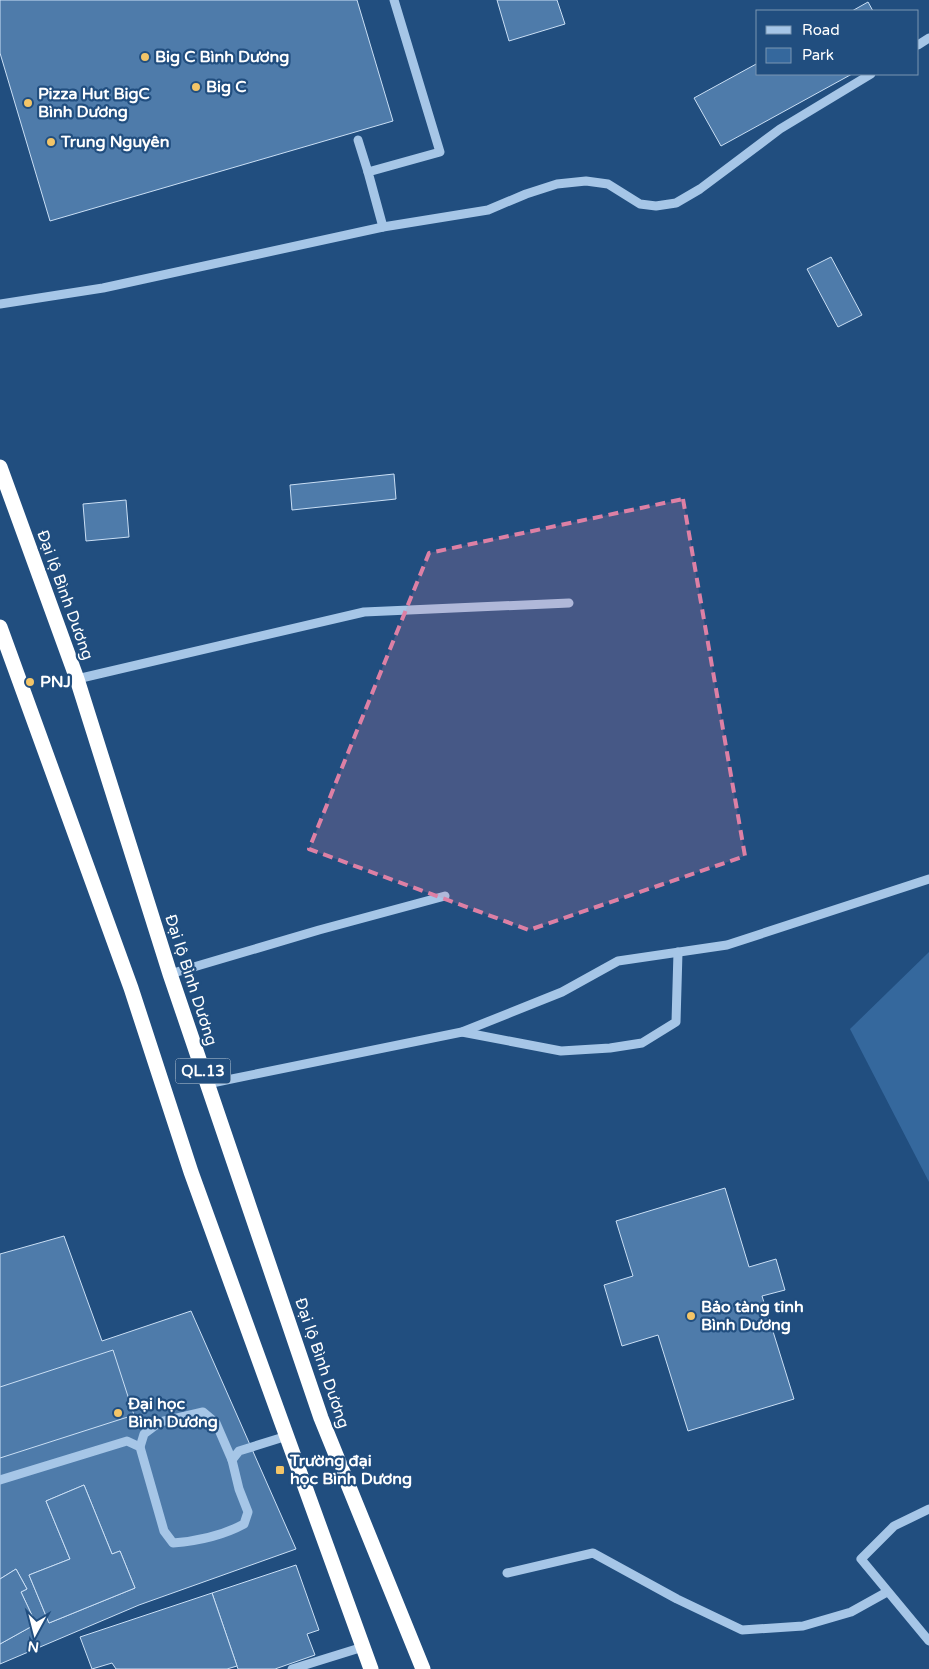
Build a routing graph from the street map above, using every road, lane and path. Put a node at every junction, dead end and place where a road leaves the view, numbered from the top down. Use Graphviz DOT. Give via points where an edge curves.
graph roads {
  1 [pos="394,0"];
  2 [pos="869,75"];
  3 [pos="358,140"];
  4 [pos="368,172"];
  5 [pos="382,227"];
  6 [pos="0,304"];
  7 [pos="0,467"];
  8 [pos="569,603"];
  9 [pos="0,627"];
  10 [pos="76,679"];
  11 [pos="929,879"];
  12 [pos="445,896"];
  13 [pos="678,952"];
  14 [pos="170,974"];
  15 [pos="462,1032"];
  16 [pos="207,1084"];
  17 [pos="287,1436"];
  18 [pos="140,1447"];
  19 [pos="232,1460"];
  20 [pos="0,1480"];
  21 [pos="929,1509"];
  22 [pos="507,1573"];
  23 [pos="888,1592"];
  24 [pos="929,1641"];
  25 [pos="363,1647"];
  26 [pos="292,1669"];
  27 [pos="371,1669"];
  28 [pos="423,1669"];
  1 -- 4 [label="street" via="440,152"];
  2 -- 5 [label="street" via="780,129 700,190 676,202 656,206 640,204 608,184 586,181 558,184 488,210"];
  3 -- 4 [label="street"];
  4 -- 5 [label="street"];
  5 -- 6 [label="street" via="103,288"];
  7 -- 10 [label="highway, Đại lộ Bình Dương / QL.13"];
  8 -- 10 [label="street" via="364,612"];
  9 -- 17 [label="highway, QL.13" via="131,988 191,1172"];
  10 -- 14 [label="highway, Đại lộ Bình Dương / QL.13"];
  11 -- 13 [label="street" via="727,945"];
  12 -- 14 [label="street"];
  13 -- 15 [label="street" via="618,961 562,992"];
  13 -- 15 [label="street" via="676,1022 642,1043 561,1051"];
  14 -- 16 [label="highway, Đại lộ Bình Dương / QL.13"];
  15 -- 16 [label="street"];
  16 -- 28 [label="highway, Đại lộ Bình Dương / QL.13" via="321,1418"];
  17 -- 19 [label="street" via="239,1451"];
  17 -- 25 [label="highway, QL.13"];
  18 -- 19 [label="street" via="144,1434 160,1422 203,1412 216,1423"];
  18 -- 19 [label="street" via="164,1531 174,1544 230,1532 244,1524 248,1512"];
  18 -- 20 [label="street" via="127,1441"];
  21 -- 23 [label="street" via="894,1526 861,1559"];
  22 -- 23 [label="street" via="593,1553 742,1630 803,1626 851,1612"];
  23 -- 24 [label="street"];
  25 -- 26 [label="street"];
  25 -- 27 [label="highway, QL.13"];
}
